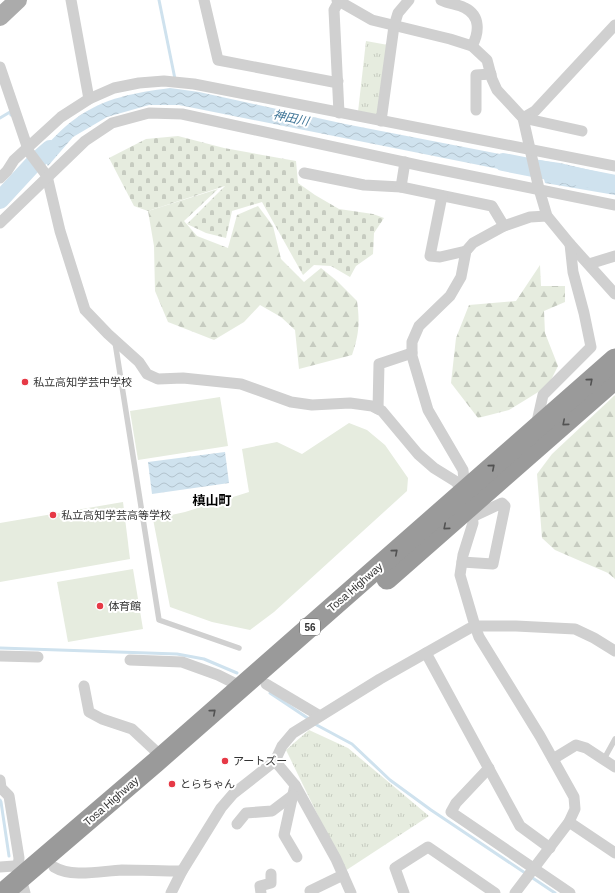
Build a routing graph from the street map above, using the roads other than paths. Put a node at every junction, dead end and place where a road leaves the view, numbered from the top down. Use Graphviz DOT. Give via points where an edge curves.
graph roads {
  1 [pos="71,0"];
  2 [pos="204,0"];
  3 [pos="409,0"];
  4 [pos="441,0"];
  5 [pos="15,1"];
  6 [pos="338,1"];
  7 [pos="0,17"];
  8 [pos="394,26"];
  9 [pos="613,32"];
  10 [pos="472,46"];
  11 [pos="0,67"];
  12 [pos="490,74"];
  13 [pos="338,81"];
  14 [pos="89,99"];
  15 [pos="476,110"];
  16 [pos="339,113"];
  17 [pos="523,118"];
  18 [pos="381,121"];
  19 [pos="582,131"];
  20 [pos="29,150"];
  21 [pos="530,152"];
  22 [pos="405,162"];
  23 [pos="615,166"];
  24 [pos="304,173"];
  25 [pos="46,175"];
  26 [pos="0,178"];
  27 [pos="538,187"];
  28 [pos="401,188"];
  29 [pos="442,196"];
  30 [pos="615,205"];
  31 [pos="547,216"];
  32 [pos="0,223"];
  33 [pos="504,226"];
  34 [pos="570,244"];
  35 [pos="466,251"];
  36 [pos="615,256"];
  37 [pos="589,264"];
  38 [pos="615,294"];
  39 [pos="114,340"];
  40 [pos="412,354"];
  41 [pos="615,359"];
  42 [pos="615,379"];
  43 [pos="378,409"];
  44 [pos="536,429"];
  45 [pos="469,505"];
  46 [pos="462,562"];
  47 [pos="475,626"];
  48 [pos="239,648"];
  49 [pos="615,652"];
  50 [pos="426,653"];
  51 [pos="0,656"];
  52 [pos="38,657"];
  53 [pos="130,660"];
  54 [pos="266,684"];
  55 [pos="84,686"];
  56 [pos="242,687"];
  57 [pos="319,717"];
  58 [pos="615,740"];
  59 [pos="162,757"];
  60 [pos="552,759"];
  61 [pos="604,760"];
  62 [pos="275,761"];
  63 [pos="615,767"];
  64 [pos="489,768"];
  65 [pos="0,780"];
  66 [pos="294,790"];
  67 [pos="569,822"];
  68 [pos="237,824"];
  69 [pos="550,848"];
  70 [pos="615,853"];
  71 [pos="297,857"];
  72 [pos="0,867"];
  73 [pos="54,867"];
  74 [pos="534,868"];
  75 [pos="182,871"];
  76 [pos="271,874"];
  77 [pos="343,875"];
  78 [pos="23,885"];
  79 [pos="310,891"];
  80 [pos="3,893"];
  81 [pos="171,893"];
  82 [pos="261,893"];
  83 [pos="351,893"];
  84 [pos="404,893"];
  85 [pos="495,893"];
  86 [pos="515,893"];
  87 [pos="570,893"];
  1 -- 14 [label="street"];
  2 -- 13 [label="street" via="218,60 332,82"];
  3 -- 8 [label="street" via="398,13"];
  4 -- 10 [label="street" via="465,8 475,16 478,29"];
  5 -- 7 [label="main road"];
  6 -- 8 [label="street" via="372,20"];
  6 -- 13 [label="street" via="334,10"];
  8 -- 10 [label="street"];
  8 -- 18 [label="street"];
  9 -- 17 [label="street" via="535,111"];
  10 -- 12 [label="street" via="487,60"];
  11 -- 20 [label="street"];
  12 -- 15 [label="street" via="476,75"];
  12 -- 17 [label="street" via="497,90"];
  13 -- 16 [label="street"];
  14 -- 16 [label="street" via="114,88 164,81 194,84"];
  14 -- 20 [label="street" via="61,116"];
  16 -- 18 [label="street"];
  17 -- 19 [label="street"];
  17 -- 21 [label="street"];
  18 -- 21 [label="street"];
  20 -- 25 [label="street"];
  20 -- 26 [label="street" via="14,160"];
  21 -- 23 [label="street"];
  21 -- 27 [label="street"];
  22 -- 25 [label="street" via="182,114 149,113 112,124 85,141"];
  22 -- 27 [label="street"];
  22 -- 28 [label="street"];
  24 -- 28 [label="street" via="364,185"];
  25 -- 32 [label="street"];
  25 -- 39 [label="street" via="60,231 85,310"];
  27 -- 30 [label="street"];
  27 -- 31 [label="street"];
  28 -- 29 [label="street"];
  29 -- 33 [label="street" via="492,206"];
  29 -- 35 [label="street" via="430,256 440,257"];
  31 -- 33 [label="street"];
  31 -- 34 [label="street"];
  33 -- 35 [label="street" via="473,243"];
  34 -- 37 [label="street"];
  34 -- 44 [label="street" via="572,272 591,347 543,395"];
  35 -- 40 [label="street" via="461,277 450,296 419,326 412,342"];
  36 -- 37 [label="street"];
  37 -- 38 [label="street"];
  39 -- 43 [label="street" via="139,362 147,374 158,379 183,378 234,383 290,402 312,405 350,403"];
  39 -- 48 [label="lane" via="159,620"];
  40 -- 43 [label="street" via="380,364"];
  40 -- 45 [label="street" via="428,410 463,470"];
  44 -- 41 [label="highway, Tosa Highway / 56, one-way"];
  42 -- 45 [label="highway, Tosa Highway / 56, one-way"];
  43 -- 45 [label="street" via="418,454 455,481"];
  45 -- 44 [label="highway, Tosa Highway / 56, one-way"];
  45 -- 46 [label="street" via="472,523"];
  45 -- 46 [label="street" via="502,503 505,506 493,564"];
  45 -- 54 [label="highway, Tosa Highway / 56, one-way"];
  56 -- 45 [label="highway, Tosa Highway / 56, one-way"];
  46 -- 47 [label="street" via="460,575"];
  47 -- 49 [label="street" via="575,629"];
  47 -- 50 [label="street"];
  47 -- 60 [label="street"];
  50 -- 57 [label="street"];
  50 -- 64 [label="street"];
  51 -- 52 [label="street"];
  53 -- 56 [label="street" via="182,662"];
  54 -- 57 [label="street"];
  54 -- 73 [label="highway, Tosa Highway / 56"];
  55 -- 59 [label="street" via="89,712 132,729"];
  59 -- 56 [label="highway, Tosa Highway / 56, one-way"];
  57 -- 62 [label="street" via="293,733 282,746"];
  58 -- 61 [label="lane"];
  59 -- 78 [label="highway, Tosa Highway / 56"];
  60 -- 61 [label="street" via="576,745 586,748"];
  60 -- 67 [label="street" via="574,797 575,809"];
  61 -- 63 [label="street"];
  62 -- 66 [label="street"];
  62 -- 75 [label="street" via="234,794 221,808"];
  64 -- 69 [label="street" via="520,826"];
  64 -- 74 [label="street" via="456,803 451,812"];
  65 -- 78 [label="street" via="1,788 9,796"];
  66 -- 68 [label="street" via="272,811 246,813"];
  66 -- 71 [label="street" via="284,834"];
  66 -- 77 [label="street"];
  67 -- 69 [label="street"];
  67 -- 70 [label="street"];
  69 -- 74 [label="street"];
  72 -- 78 [label="street" via="14,866"];
  73 -- 75 [label="street" via="72,873 123,870"];
  73 -- 78 [label="highway, Tosa Highway / 56"];
  74 -- 86 [label="street"];
  74 -- 87 [label="street"];
  75 -- 81 [label="street"];
  76 -- 82 [label="street" via="271,883 260,886"];
  77 -- 79 [label="street"];
  77 -- 83 [label="street"];
  78 -- 80 [label="highway, Tosa Highway / 56"];
  84 -- 85 [label="street" via="396,868 428,847"];
}
